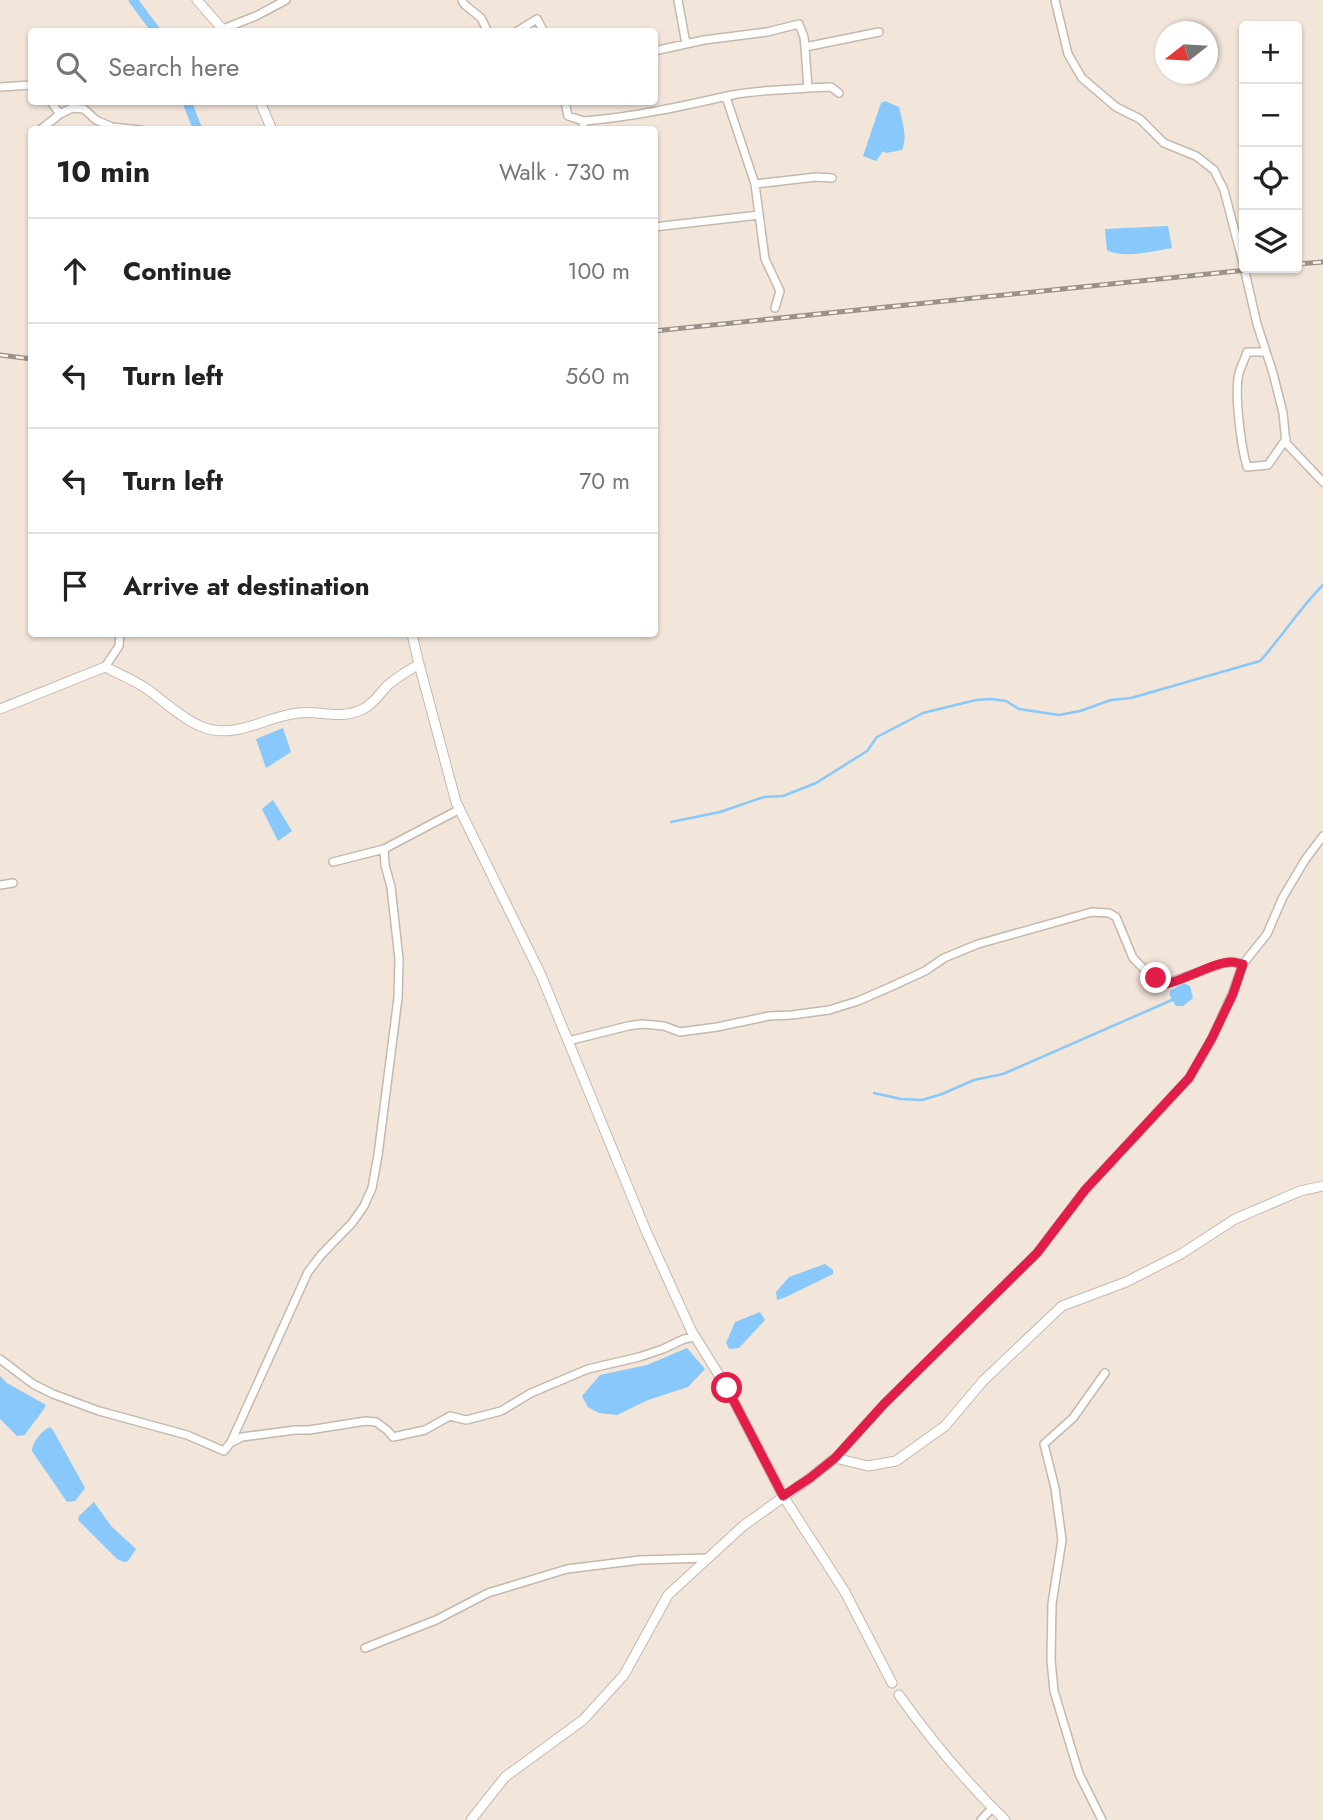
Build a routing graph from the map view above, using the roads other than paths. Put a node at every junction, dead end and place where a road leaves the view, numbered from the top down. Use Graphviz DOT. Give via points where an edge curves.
graph roads {
  1 [pos="197,0"];
  2 [pos="286,0"];
  3 [pos="462,0"];
  4 [pos="678,0"];
  5 [pos="1055,0"];
  6 [pos="222,28"];
  7 [pos="229,28"];
  8 [pos="486,28"];
  9 [pos="522,28"];
  10 [pos="542,28"];
  11 [pos="879,32"];
  12 [pos="686,44"];
  13 [pos="805,47"];
  14 [pos="658,50"];
  15 [pos="28,85"];
  16 [pos="0,87"];
  17 [pos="808,88"];
  18 [pos="839,93"];
  19 [pos="726,97"];
  20 [pos="53,105"];
  21 [pos="261,105"];
  22 [pos="566,105"];
  23 [pos="60,114"];
  24 [pos="583,125"];
  25 [pos="45,126"];
  26 [pos="109,126"];
  27 [pos="270,126"];
  28 [pos="832,178"];
  29 [pos="755,184"];
  30 [pos="759,215"];
  31 [pos="658,227"];
  32 [pos="775,308"];
  33 [pos="1266,352"];
  34 [pos="1286,439"];
  35 [pos="1323,482"];
  36 [pos="120,637"];
  37 [pos="413,637"];
  38 [pos="419,664"];
  39 [pos="105,667"];
  40 [pos="0,709"];
  41 [pos="460,809"];
  42 [pos="1323,836"];
  43 [pos="384,849"];
  44 [pos="333,862"];
  45 [pos="13,883"];
  46 [pos="0,885"];
  47 [pos="1243,964"];
  48 [pos="568,1041"];
  49 [pos="1323,1186"];
  50 [pos="695,1337"];
  51 [pos="0,1359"];
  52 [pos="1105,1373"];
  53 [pos="231,1442"];
  54 [pos="835,1458"];
  55 [pos="783,1496"];
  56 [pos="708,1558"];
  57 [pos="365,1648"];
  58 [pos="892,1683"];
  59 [pos="900,1695"];
  60 [pos="992,1808"];
  61 [pos="471,1820"];
  62 [pos="981,1820"];
  63 [pos="1005,1820"];
  64 [pos="1102,1820"];
  1 -- 6 [label="street"];
  2 -- 7 [label="street"];
  3 -- 8 [label="street"];
  4 -- 12 [label="street"];
  5 -- 33 [label="street" via="1068,54 1082,78 1116,107 1140,119 1164,143 1196,156 1214,170 1224,190"];
  9 -- 10 [label="street" via="537,19"];
  11 -- 13 [label="street"];
  12 -- 13 [label="street" via="799,24"];
  12 -- 14 [label="street"];
  13 -- 17 [label="street"];
  15 -- 16 [label="street"];
  17 -- 18 [label="street" via="831,87"];
  17 -- 19 [label="street"];
  19 -- 24 [label="street"];
  19 -- 29 [label="street"];
  20 -- 23 [label="street"];
  21 -- 27 [label="street"];
  22 -- 24 [label="street" via="568,116"];
  23 -- 25 [label="street"];
  23 -- 26 [label="street" via="84,109"];
  28 -- 29 [label="street"];
  29 -- 30 [label="street"];
  30 -- 31 [label="street"];
  30 -- 32 [label="street" via="765,259 780,291"];
  33 -- 34 [label="street"];
  33 -- 34 [label="street" via="1247,352 1239,375 1247,467 1268,464"];
  34 -- 35 [label="street"];
  36 -- 39 [label="street"];
  37 -- 38 [label="street"];
  38 -- 39 [label="street" via="359,711 298,713 215,732 197,726 141,685"];
  38 -- 41 [label="street"];
  39 -- 40 [label="street"];
  41 -- 43 [label="street"];
  41 -- 48 [label="street"];
  42 -- 47 [label="street" via="1283,897 1267,934"];
  43 -- 44 [label="street"];
  43 -- 53 [label="street" via="399,959 372,1188 352,1223 308,1272"];
  45 -- 46 [label="street"];
  47 -- 48 [label="street" via="1224,963 1165,984 1133,958 1116,917 1102,912 1084,914 967,949 888,988 829,1010 680,1032 642,1024"];
  47 -- 54 [label="street" via="1233,994 1189,1078 1085,1190 1037,1253"];
  48 -- 50 [label="street"];
  49 -- 54 [label="street" via="1235,1219 1126,1282 1062,1306 983,1381 945,1426 896,1461 868,1466"];
  50 -- 53 [label="street" via="588,1369 502,1411 466,1420 450,1416 425,1430 393,1437 376,1422 366,1421"];
  50 -- 55 [label="street"];
  51 -- 53 [label="street" via="33,1384 70,1401 187,1435 224,1451"];
  52 -- 64 [label="street" via="1073,1418 1044,1444 1062,1541 1052,1604 1054,1691 1079,1773"];
  54 -- 55 [label="street"];
  55 -- 56 [label="street"];
  55 -- 58 [label="street" via="845,1592"];
  56 -- 57 [label="street" via="566,1569 488,1593"];
  56 -- 61 [label="street" via="668,1595 624,1675 583,1720 505,1777"];
  58 -- 59 [label="street"];
  59 -- 60 [label="street"];
  60 -- 62 [label="street"];
  60 -- 63 [label="street"];
}
